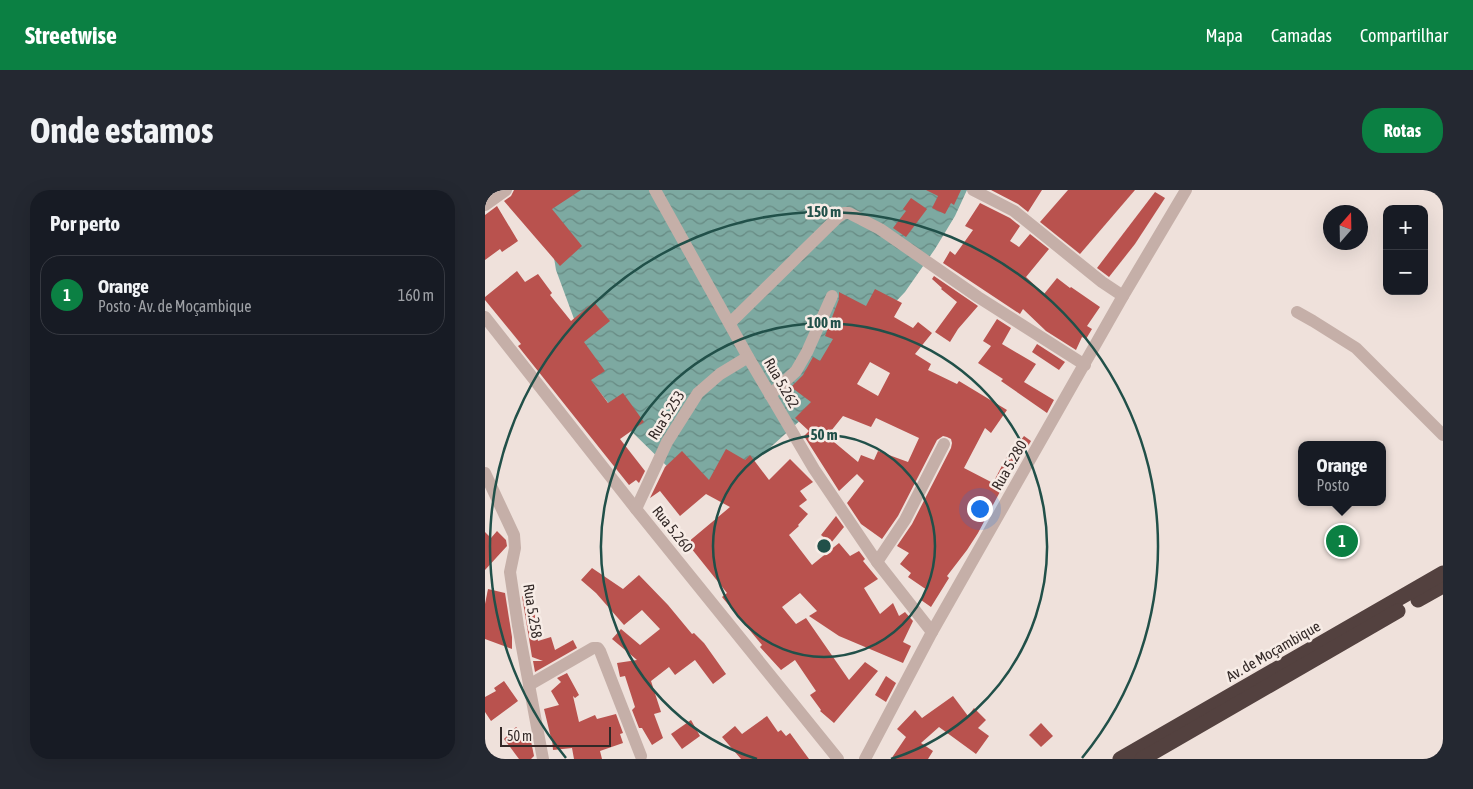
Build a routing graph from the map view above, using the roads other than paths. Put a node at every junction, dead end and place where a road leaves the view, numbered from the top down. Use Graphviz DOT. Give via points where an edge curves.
graph roads {
  1 [pos="505,190"];
  2 [pos="655,190"];
  3 [pos="973,190"];
  4 [pos="1186,190"];
  5 [pos="485,205"];
  6 [pos="832,296"];
  7 [pos="1123,296"];
  8 [pos="1297,312"];
  9 [pos="485,318"];
  10 [pos="730,323"];
  11 [pos="748,357"];
  12 [pos="1085,365"];
  13 [pos="770,395"];
  14 [pos="1443,435"];
  15 [pos="944,444"];
  16 [pos="485,473"];
  17 [pos="636,510"];
  18 [pos="877,562"];
  19 [pos="1443,574"];
  20 [pos="1443,586"];
  21 [pos="932,632"];
  22 [pos="529,685"];
  23 [pos="542,755"];
  24 [pos="641,756"];
  25 [pos="530,759"];
  26 [pos="837,759"];
  27 [pos="865,759"];
  28 [pos="1120,759"];
  29 [pos="1142,759"];
  1 -- 5 [label="street"];
  2 -- 10 [label="street, Rua 5.262"];
  3 -- 7 [label="street" via="1014,211"];
  4 -- 7 [label="street, Rua 5.280"];
  6 -- 13 [label="street" via="796,370"];
  7 -- 12 [label="street, Rua 5.280"];
  8 -- 14 [label="street" via="1356,348"];
  9 -- 17 [label="street, Rua 5.260"];
  10 -- 11 [label="street, Rua 5.262"];
  10 -- 12 [label="street" via="838,217 849,213 880,229"];
  11 -- 13 [label="street, Rua 5.262"];
  11 -- 17 [label="street, Rua 5.253" via="720,374 698,393 667,442"];
  12 -- 21 [label="street, Rua 5.280"];
  13 -- 18 [label="street, Rua 5.262" via="814,469"];
  15 -- 18 [label="street" via="905,520"];
  16 -- 22 [label="street, Rua 5.258" via="514,536 510,572"];
  17 -- 26 [label="street, Rua 5.260"];
  18 -- 21 [label="street, Rua 5.262"];
  19 -- 28 [label="highway, Av. de Moçambique"];
  20 -- 29 [label="highway, Av. de Moçambique"];
  21 -- 27 [label="street, Rua 5.280"];
  22 -- 23 [label="street, Rua 5.258"];
  22 -- 24 [label="street" via="598,648"];
  23 -- 25 [label="street"];
}
